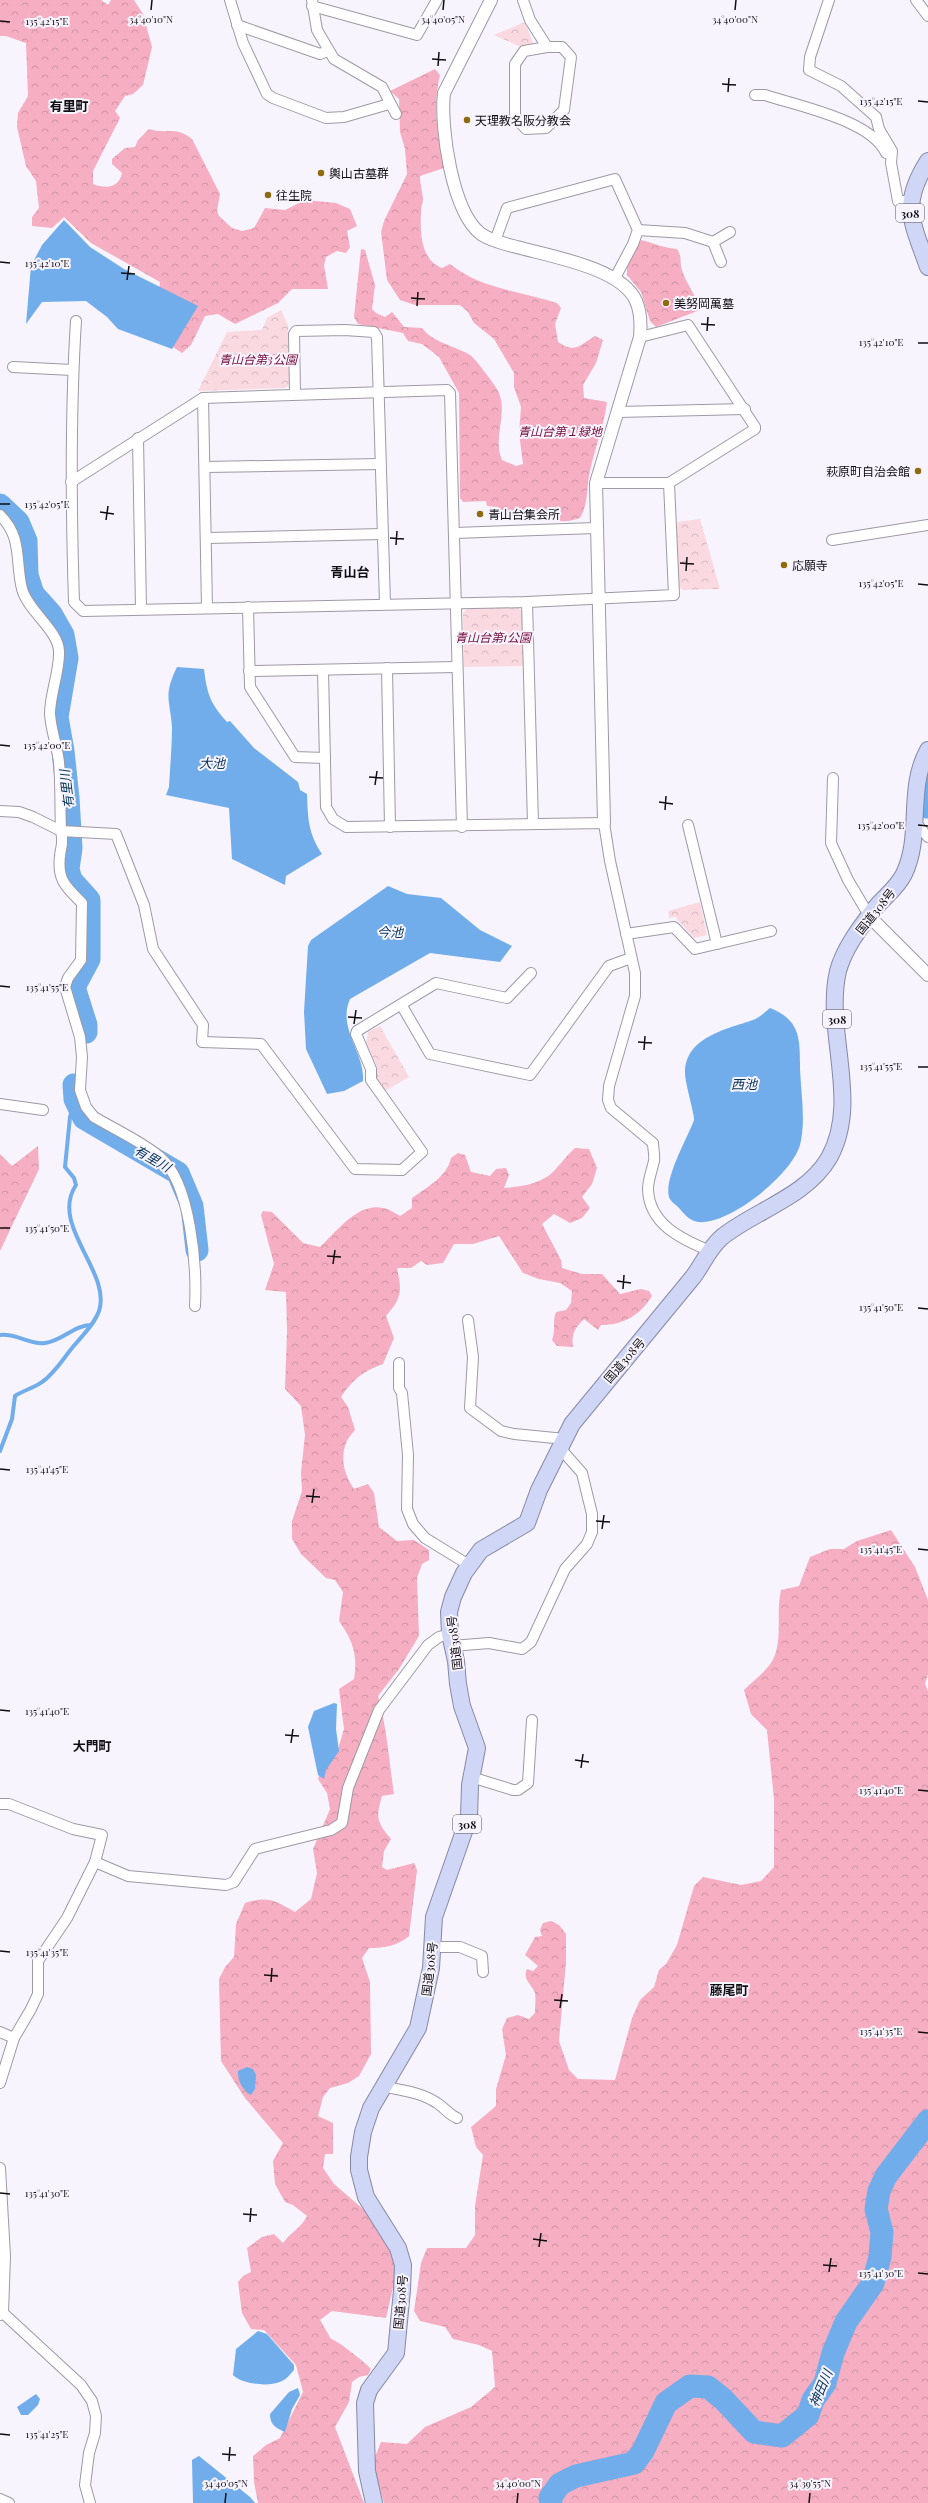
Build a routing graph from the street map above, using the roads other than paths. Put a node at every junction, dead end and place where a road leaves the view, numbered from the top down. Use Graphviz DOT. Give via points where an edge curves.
graph roads {
  1 [pos="230,0"];
  2 [pos="438,0"];
  3 [pos="491,0"];
  4 [pos="523,0"];
  5 [pos="829,0"];
  6 [pos="916,0"];
  7 [pos="312,3"];
  8 [pos="928,16"];
  9 [pos="237,25"];
  10 [pos="547,47"];
  11 [pos="328,51"];
  12 [pos="755,95"];
  13 [pos="389,104"];
  14 [pos="396,114"];
  15 [pos="928,161"];
  16 [pos="891,163"];
  17 [pos="910,201"];
  18 [pos="638,230"];
  19 [pos="730,232"];
  20 [pos="495,241"];
  21 [pos="713,242"];
  22 [pos="721,262"];
  23 [pos="928,267"];
  24 [pos="615,278"];
  25 [pos="76,321"];
  26 [pos="640,337"];
  27 [pos="13,367"];
  28 [pos="72,370"];
  29 [pos="378,392"];
  30 [pos="295,393"];
  31 [pos="203,398"];
  32 [pos="745,409"];
  33 [pos="618,412"];
  34 [pos="138,438"];
  35 [pos="380,464"];
  36 [pos="205,467"];
  37 [pos="71,482"];
  38 [pos="596,483"];
  39 [pos="669,483"];
  40 [pos="0,515"];
  41 [pos="928,525"];
  42 [pos="596,528"];
  43 [pos="455,533"];
  44 [pos="382,534"];
  45 [pos="207,538"];
  46 [pos="832,540"];
  47 [pos="598,597"];
  48 [pos="456,602"];
  49 [pos="527,602"];
  50 [pos="385,603"];
  51 [pos="248,607"];
  52 [pos="207,608"];
  53 [pos="140,609"];
  54 [pos="456,667"];
  55 [pos="387,668"];
  56 [pos="323,670"];
  57 [pos="249,671"];
  58 [pos="928,750"];
  59 [pos="325,758"];
  60 [pos="832,778"];
  61 [pos="0,811"];
  62 [pos="914,821"];
  63 [pos="604,823"];
  64 [pos="533,824"];
  65 [pos="688,825"];
  66 [pos="390,827"];
  67 [pos="462,827"];
  68 [pos="61,832"];
  69 [pos="928,837"];
  70 [pos="870,916"];
  71 [pos="771,931"];
  72 [pos="626,934"];
  73 [pos="717,944"];
  74 [pos="631,958"];
  75 [pos="531,973"];
  76 [pos="928,976"];
  77 [pos="402,1006"];
  78 [pos="0,1104"];
  79 [pos="43,1110"];
  80 [pos="710,1251"];
  81 [pos="195,1306"];
  82 [pos="468,1320"];
  83 [pos="399,1363"];
  84 [pos="563,1443"];
  85 [pos="469,1565"];
  86 [pos="451,1640"];
  87 [pos="532,1720"];
  88 [pos="471,1777"];
  89 [pos="0,1804"];
  90 [pos="95,1862"];
  91 [pos="433,1947"];
  92 [pos="483,1972"];
  93 [pos="0,2032"];
  94 [pos="14,2038"];
  95 [pos="0,2083"];
  96 [pos="382,2086"];
  97 [pos="457,2118"];
  98 [pos="0,2168"];
  99 [pos="1,2314"];
  100 [pos="0,2499"];
  101 [pos="9,2503"];
  102 [pos="90,2503"];
  103 [pos="374,2503"];
  1 -- 9 [label="street"];
  2 -- 7 [label="street" via="417,35"];
  3 -- 20 [label="street" via="453,71 444,93 442,107 456,192 471,223 480,233"];
  4 -- 10 [label="street" via="530,20"];
  5 -- 16 [label="street" via="810,57 809,70 841,86 876,117 879,129 890,144"];
  6 -- 8 [label="street"];
  7 -- 11 [label="street" via="317,30"];
  9 -- 11 [label="street" via="320,54"];
  9 -- 13 [label="street" via="266,94 272,98 326,118 344,117"];
  10 -- 10 [label="street" via="562,47 571,57 564,110 546,128 526,129 515,117 515,64 524,51"];
  11 -- 13 [label="street" via="334,59 382,87"];
  12 -- 16 [label="street" via="765,95 837,119 869,133 882,145"];
  13 -- 14 [label="street"];
  15 -- 17 [label="highway, 308" via="921,171"];
  16 -- 17 [label="street" via="898,201"];
  17 -- 23 [label="highway, 308" via="910,213"];
  18 -- 20 [label="street" via="615,179 507,208"];
  18 -- 21 [label="street" via="685,233"];
  18 -- 24 [label="street"];
  19 -- 21 [label="street"];
  20 -- 24 [label="street" via="578,264"];
  21 -- 22 [label="street"];
  24 -- 26 [label="street" via="636,300 641,321"];
  25 -- 28 [label="street"];
  26 -- 32 [label="street" via="688,325"];
  26 -- 33 [label="street"];
  27 -- 28 [label="street"];
  28 -- 37 [label="street"];
  29 -- 30 [label="street"];
  29 -- 30 [label="street" via="377,337 374,332 345,330 296,331"];
  29 -- 35 [label="street"];
  29 -- 43 [label="street" via="446,390 450,393"];
  30 -- 31 [label="street"];
  31 -- 34 [label="street"];
  31 -- 36 [label="street"];
  32 -- 33 [label="street"];
  32 -- 39 [label="street" via="755,429"];
  33 -- 38 [label="street"];
  34 -- 37 [label="street"];
  34 -- 53 [label="street"];
  35 -- 36 [label="street"];
  35 -- 44 [label="street"];
  36 -- 45 [label="street"];
  37 -- 53 [label="street" via="74,602 82,611"];
  38 -- 39 [label="street"];
  38 -- 42 [label="street"];
  39 -- 47 [label="street" via="674,595"];
  40 -- 68 [label="street" via="14,536 23,593 54,637 59,650 50,714 59,760"];
  41 -- 46 [label="street"];
  42 -- 43 [label="street"];
  42 -- 47 [label="street"];
  43 -- 48 [label="street"];
  44 -- 45 [label="street"];
  44 -- 50 [label="street"];
  45 -- 52 [label="street"];
  47 -- 49 [label="street"];
  47 -- 63 [label="street"];
  48 -- 49 [label="street"];
  48 -- 50 [label="street"];
  48 -- 54 [label="street"];
  49 -- 64 [label="street"];
  50 -- 51 [label="street"];
  51 -- 52 [label="street"];
  51 -- 57 [label="street"];
  52 -- 53 [label="street"];
  54 -- 55 [label="street"];
  54 -- 67 [label="street"];
  55 -- 56 [label="street"];
  55 -- 66 [label="street"];
  56 -- 57 [label="street"];
  56 -- 59 [label="street"];
  57 -- 59 [label="street" via="250,687 295,757"];
  58 -- 62 [label="highway, 国道308号 / 308" via="922,761 914,792"];
  59 -- 66 [label="street" via="326,807 333,819 346,827"];
  60 -- 70 [label="street" via="831,843 848,880"];
  61 -- 68 [label="street" via="33,816"];
  62 -- 69 [label="street"];
  62 -- 70 [label="highway, 国道308号 / 308" via="904,875"];
  63 -- 64 [label="street"];
  63 -- 72 [label="street"];
  64 -- 67 [label="street"];
  65 -- 73 [label="street"];
  66 -- 67 [label="street"];
  68 -- 77 [label="street" via="116,834 144,905 153,949 203,1025 202,1042 261,1044 355,1169 402,1170 422,1155 371,1080 370,1069 356,1034"];
  68 -- 81 [label="street" via="64,843 60,855 60,875 63,883 82,903 81,960 68,978 65,987 80,1037 82,1099 94,1117 160,1158 178,1181 187,1208 196,1290"];
  70 -- 76 [label="street"];
  70 -- 80 [label="highway, 国道308号 / 308" via="855,936 838,970 836,1011 841,1128 828,1159 803,1186 722,1238"];
  71 -- 73 [label="street"];
  72 -- 73 [label="street" via="674,927 695,949"];
  72 -- 74 [label="street"];
  74 -- 77 [label="street" via="609,966 530,1075 430,1054"];
  74 -- 80 [label="street" via="635,973 635,996 609,1086 608,1100 611,1108 653,1143 654,1159 648,1188 652,1212 672,1232"];
  75 -- 77 [label="street" via="507,998 436,983"];
  78 -- 79 [label="street"];
  80 -- 84 [label="highway, 国道308号 / 308" via="693,1277 572,1424"];
  82 -- 84 [label="street" via="473,1357 470,1408 501,1431"];
  83 -- 85 [label="street" via="399,1388 402,1393 408,1455 408,1509 413,1524 425,1538"];
  84 -- 85 [label="highway, 国道308号 / 308" via="527,1523 481,1550"];
  84 -- 86 [label="street" via="584,1480 592,1514 592,1532 587,1544 565,1569 531,1642 522,1649"];
  85 -- 86 [label="highway, 国道308号 / 308" via="453,1597 449,1612"];
  86 -- 88 [label="highway, 国道308号 / 308" via="462,1706 477,1748"];
  86 -- 90 [label="street" via="439,1637 428,1645 379,1710 348,1788 342,1823 331,1830 255,1849 234,1882 226,1886 128,1876"];
  87 -- 88 [label="street" via="528,1783 518,1790 513,1790"];
  88 -- 91 [label="highway, 国道308号 / 308" via="467,1825 434,1917"];
  89 -- 90 [label="street" via="9,1804 73,1828 102,1835"];
  90 -- 94 [label="street" via="67,1918 38,1961 38,1994"];
  91 -- 92 [label="street" via="468,1949 482,1956"];
  91 -- 96 [label="highway, 国道308号 / 308" via="426,1998 418,2028"];
  93 -- 94 [label="street"];
  94 -- 95 [label="street"];
  96 -- 97 [label="street" via="425,2097 438,2103 447,2113"];
  96 -- 103 [label="highway, 国道308号 / 308" via="363,2132 359,2170 366,2197 398,2248 403,2265 396,2353 369,2390 365,2403 367,2471"];
  98 -- 99 [label="street" via="6,2256"];
  99 -- 102 [label="street" via="81,2385 92,2401 96,2416 95,2433 89,2453 85,2485"];
  100 -- 101 [label="street"];
}
